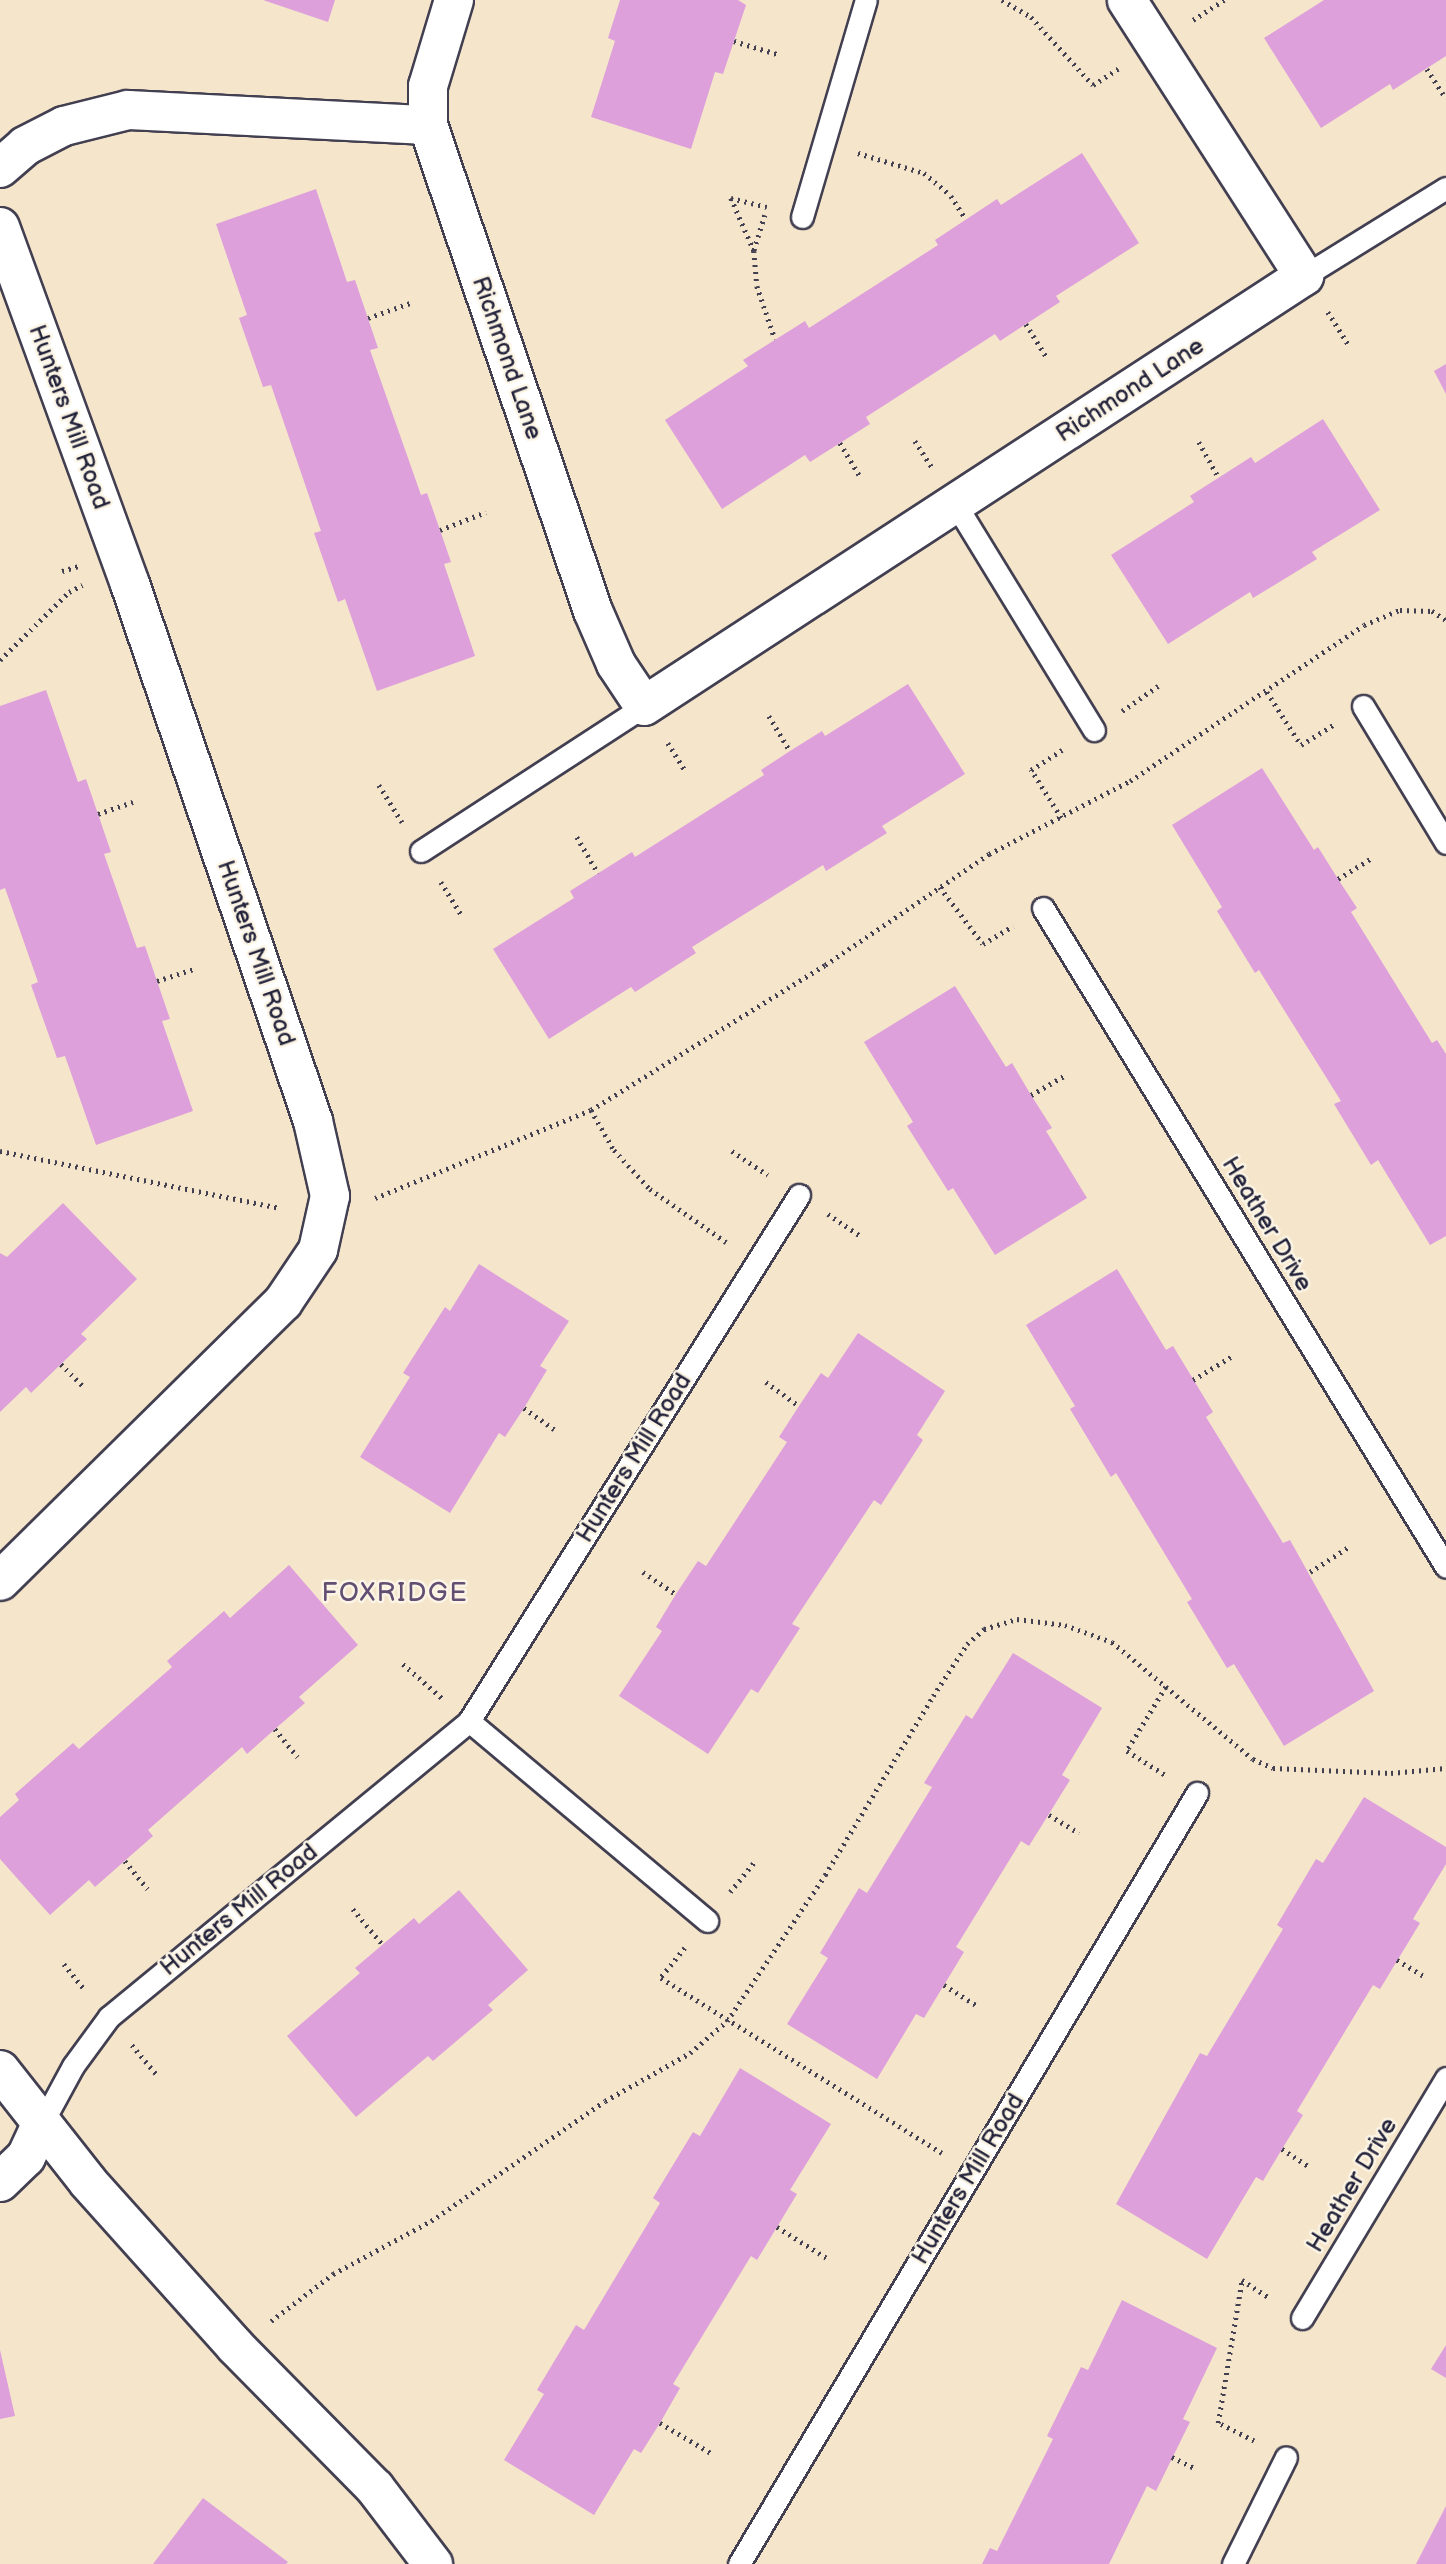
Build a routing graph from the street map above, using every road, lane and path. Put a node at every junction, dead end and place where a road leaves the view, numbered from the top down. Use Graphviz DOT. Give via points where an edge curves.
graph roads {
  1 [pos="454,0"];
  2 [pos="866,0"];
  3 [pos="1002,0"];
  4 [pos="1127,0"];
  5 [pos="734,41"];
  6 [pos="777,54"];
  7 [pos="1427,69"];
  8 [pos="1093,85"];
  9 [pos="1446,98"];
  10 [pos="428,125"];
  11 [pos="897,164"];
  12 [pos="0,168"];
  13 [pos="1446,188"];
  14 [pos="731,198"];
  15 [pos="762,214"];
  16 [pos="802,217"];
  17 [pos="966,219"];
  18 [pos="0,227"];
  19 [pos="754,251"];
  20 [pos="1304,276"];
  21 [pos="413,302"];
  22 [pos="368,318"];
  23 [pos="1026,324"];
  24 [pos="775,340"];
  25 [pos="1046,358"];
  26 [pos="1199,442"];
  27 [pos="840,443"];
  28 [pos="860,476"];
  29 [pos="1219,478"];
  30 [pos="956,505"];
  31 [pos="486,512"];
  32 [pos="440,530"];
  33 [pos="86,583"];
  34 [pos="1446,620"];
  35 [pos="0,660"];
  36 [pos="1267,691"];
  37 [pos="644,706"];
  38 [pos="1363,706"];
  39 [pos="769,716"];
  40 [pos="1094,730"];
  41 [pos="1300,745"];
  42 [pos="790,751"];
  43 [pos="1031,770"];
  44 [pos="133,802"];
  45 [pos="98,814"];
  46 [pos="1061,818"];
  47 [pos="577,837"];
  48 [pos="1446,843"];
  49 [pos="421,851"];
  50 [pos="1370,859"];
  51 [pos="598,873"];
  52 [pos="1338,879"];
  53 [pos="940,887"];
  54 [pos="1043,908"];
  55 [pos="983,944"];
  56 [pos="194,969"];
  57 [pos="157,981"];
  58 [pos="1064,1076"];
  59 [pos="1031,1094"];
  60 [pos="592,1110"];
  61 [pos="0,1151"];
  62 [pos="799,1195"];
  63 [pos="325,1217"];
  64 [pos="699,1225"];
  65 [pos="1234,1356"];
  66 [pos="61,1364"];
  67 [pos="1193,1380"];
  68 [pos="766,1382"];
  69 [pos="84,1387"];
  70 [pos="799,1406"];
  71 [pos="524,1408"];
  72 [pos="554,1429"];
  73 [pos="1350,1546"];
  74 [pos="1446,1567"];
  75 [pos="643,1572"];
  76 [pos="1310,1572"];
  77 [pos="0,1581"];
  78 [pos="676,1594"];
  79 [pos="403,1664"];
  80 [pos="1166,1687"];
  81 [pos="441,1698"];
  82 [pos="469,1721"];
  83 [pos="275,1729"];
  84 [pos="298,1757"];
  85 [pos="1446,1768"];
  86 [pos="1197,1794"];
  87 [pos="1049,1815"];
  88 [pos="1079,1833"];
  89 [pos="125,1861"];
  90 [pos="148,1889"];
  91 [pos="353,1909"];
  92 [pos="707,1921"];
  93 [pos="383,1945"];
  94 [pos="1397,1960"];
  95 [pos="1424,1977"];
  96 [pos="661,1978"];
  97 [pos="944,1985"];
  98 [pos="976,2005"];
  99 [pos="727,2021"];
  100 [pos="0,2070"];
  101 [pos="1446,2078"];
  102 [pos="41,2125"];
  103 [pos="1282,2149"];
  104 [pos="945,2155"];
  105 [pos="1310,2166"];
  106 [pos="0,2182"];
  107 [pos="777,2227"];
  108 [pos="827,2258"];
  109 [pos="1241,2280"];
  110 [pos="1302,2318"];
  111 [pos="234,2346"];
  112 [pos="660,2423"];
  113 [pos="1218,2423"];
  114 [pos="711,2453"];
  115 [pos="1172,2457"];
  116 [pos="1286,2457"];
  117 [pos="1195,2468"];
  118 [pos="433,2564"];
  119 [pos="739,2564"];
  120 [pos="1233,2564"];
  1 -- 10 [label="street, Richmond Lane" via="428,86"];
  2 -- 16 [label="lane"];
  3 -- 8 [label="path" via="1031,17"];
  4 -- 20 [label="street"];
  5 -- 6 [label="path"];
  7 -- 9 [label="path"];
  10 -- 12 [label="street" via="128,110 64,126 25,146"];
  10 -- 37 [label="street, Richmond Lane" via="593,611 617,664"];
  11 -- 17 [label="path" via="924,173 951,196"];
  13 -- 20 [label="lane, Richmond Lane"];
  14 -- 19 [label="path"];
  15 -- 19 [label="path"];
  18 -- 63 [label="street, Hunters Mill Road" via="130,584 313,1121 330,1196"];
  19 -- 24 [label="path" via="757,286"];
  20 -- 30 [label="street, Richmond Lane"];
  21 -- 22 [label="path"];
  23 -- 25 [label="path"];
  26 -- 29 [label="path"];
  27 -- 28 [label="path"];
  30 -- 37 [label="street, Richmond Lane"];
  30 -- 40 [label="lane"];
  31 -- 32 [label="path"];
  33 -- 35 [label="path" via="69,592"];
  34 -- 36 [label="path" via="1432,611 1400,610 1364,625"];
  36 -- 41 [label="path"];
  36 -- 46 [label="path" via="1130,781"];
  37 -- 49 [label="lane, Richmond Lane"];
  38 -- 48 [label="lane"];
  39 -- 42 [label="path"];
  43 -- 46 [label="path"];
  44 -- 45 [label="path"];
  46 -- 53 [label="path" via="989,854"];
  47 -- 51 [label="path"];
  50 -- 52 [label="path"];
  53 -- 55 [label="path"];
  53 -- 60 [label="path" via="825,965"];
  54 -- 74 [label="lane, Heather Drive"];
  56 -- 57 [label="path"];
  58 -- 59 [label="path"];
  60 -- 63 [label="path"];
  60 -- 64 [label="path" via="614,1150 650,1189"];
  61 -- 63 [label="path"];
  62 -- 82 [label="lane, Hunters Mill Road"];
  63 -- 77 [label="street, Hunters Mill Road" via="318,1250 283,1302"];
  65 -- 67 [label="path"];
  66 -- 69 [label="path"];
  68 -- 70 [label="path"];
  71 -- 72 [label="path"];
  73 -- 76 [label="path"];
  75 -- 78 [label="path"];
  79 -- 81 [label="path"];
  80 -- 85 [label="path" via="1253,1759 1273,1768 1391,1773"];
  80 -- 86 [label="path" via="1127,1751"];
  80 -- 99 [label="path" via="1112,1642 1065,1625 1017,1619 984,1629 967,1644 825,1875"];
  82 -- 92 [label="lane"];
  82 -- 102 [label="lane, Hunters Mill Road" via="108,2017 73,2066"];
  83 -- 84 [label="path"];
  86 -- 119 [label="lane, Hunters Mill Road"];
  87 -- 88 [label="path"];
  89 -- 90 [label="path"];
  91 -- 93 [label="path"];
  94 -- 95 [label="path"];
  96 -- 99 [label="path"];
  97 -- 98 [label="path"];
  99 -- 104 [label="path"];
  99 -- 111 [label="path" via="690,2053 605,2101 431,2221 333,2274"];
  100 -- 102 [label="street"];
  101 -- 110 [label="lane, Heather Drive"];
  102 -- 106 [label="street, Hunters Mill Road" via="26,2157"];
  102 -- 111 [label="street"];
  103 -- 105 [label="path"];
  107 -- 108 [label="path"];
  109 -- 113 [label="path"];
  111 -- 118 [label="street" via="375,2488"];
  112 -- 114 [label="path"];
  115 -- 117 [label="path"];
  116 -- 120 [label="lane"];
}
